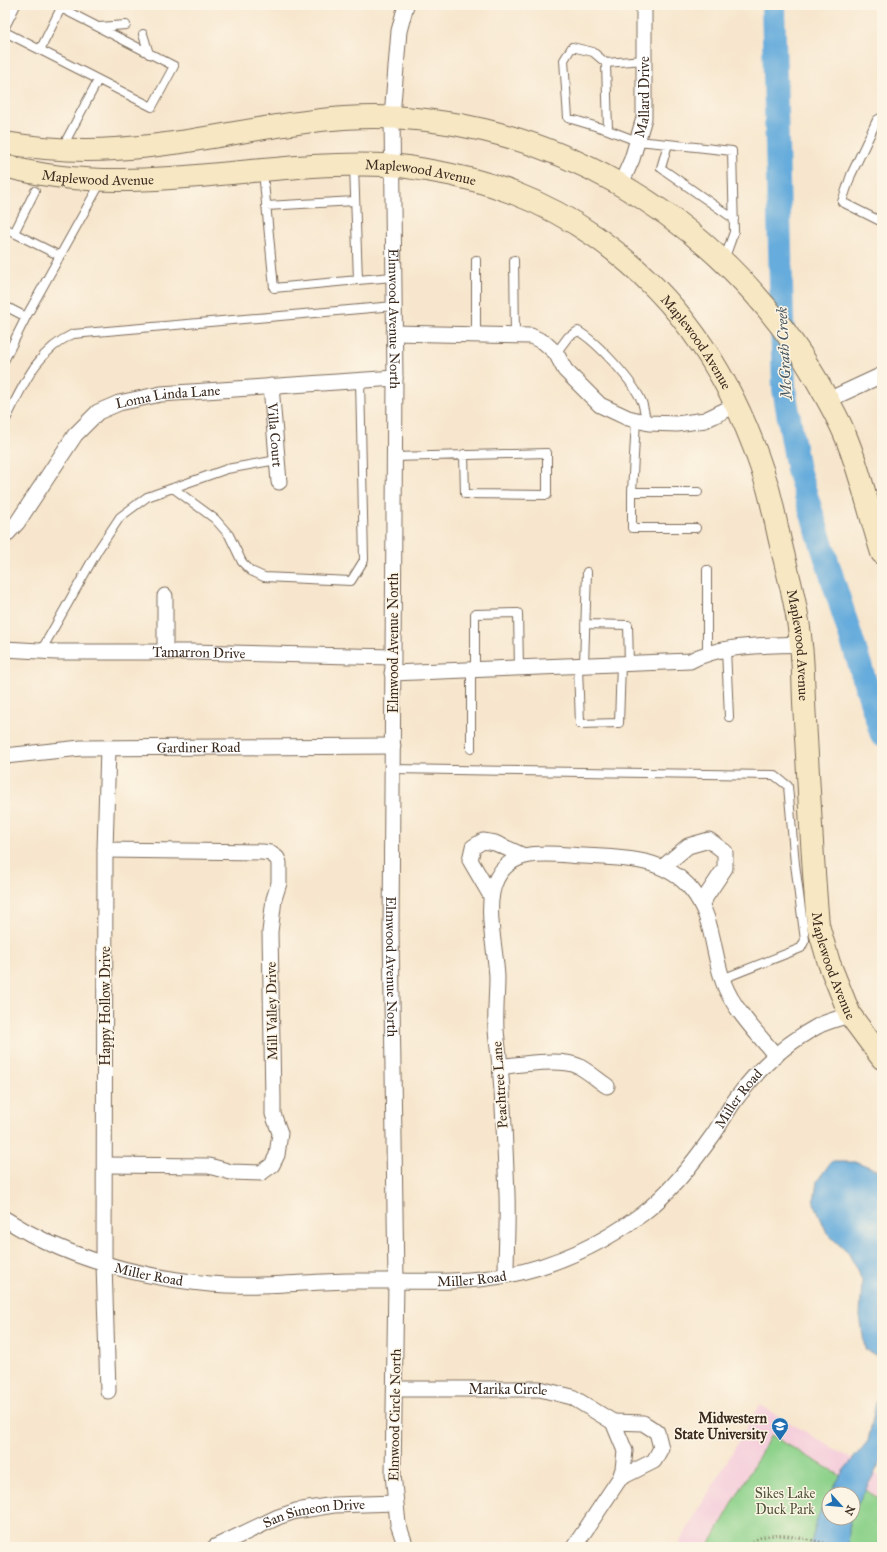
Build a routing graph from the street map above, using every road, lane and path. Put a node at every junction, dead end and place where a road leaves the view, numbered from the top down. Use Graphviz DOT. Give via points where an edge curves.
graph roads {
  1 [pos="16,5"];
  2 [pos="406,5"];
  3 [pos="643,5"];
  4 [pos="126,24"];
  5 [pos="5,27"];
  6 [pos="99,27"];
  7 [pos="5,32"];
  8 [pos="143,34"];
  9 [pos="40,50"];
  10 [pos="149,54"];
  11 [pos="644,60"];
  12 [pos="606,63"];
  13 [pos="98,80"];
  14 [pos="392,116"];
  15 [pos="882,117"];
  16 [pos="608,130"];
  17 [pos="637,141"];
  18 [pos="5,143"];
  19 [pos="668,144"];
  20 [pos="61,150"];
  21 [pos="354,164"];
  22 [pos="391,165"];
  23 [pos="5,166"];
  24 [pos="263,171"];
  25 [pos="102,179"];
  26 [pos="621,184"];
  27 [pos="35,191"];
  28 [pos="355,201"];
  29 [pos="266,206"];
  30 [pos="734,219"];
  31 [pos="882,222"];
  32 [pos="5,228"];
  33 [pos="14,233"];
  34 [pos="60,256"];
  35 [pos="476,260"];
  36 [pos="514,260"];
  37 [pos="724,261"];
  38 [pos="393,277"];
  39 [pos="358,280"];
  40 [pos="5,306"];
  41 [pos="394,306"];
  42 [pos="26,317"];
  43 [pos="394,333"];
  44 [pos="476,335"];
  45 [pos="515,336"];
  46 [pos="556,353"];
  47 [pos="5,359"];
  48 [pos="882,375"];
  49 [pos="395,378"];
  50 [pos="360,380"];
  51 [pos="272,386"];
  52 [pos="828,400"];
  53 [pos="736,405"];
  54 [pos="5,421"];
  55 [pos="642,421"];
  56 [pos="464,454"];
  57 [pos="394,457"];
  58 [pos="277,460"];
  59 [pos="279,482"];
  60 [pos="173,488"];
  61 [pos="632,492"];
  62 [pos="698,492"];
  63 [pos="696,528"];
  64 [pos="5,536"];
  65 [pos="882,553"];
  66 [pos="707,570"];
  67 [pos="586,572"];
  68 [pos="165,596"];
  69 [pos="585,624"];
  70 [pos="801,644"];
  71 [pos="5,649"];
  72 [pos="726,649"];
  73 [pos="42,651"];
  74 [pos="165,652"];
  75 [pos="707,652"];
  76 [pos="392,657"];
  77 [pos="625,663"];
  78 [pos="581,665"];
  79 [pos="519,668"];
  80 [pos="473,669"];
  81 [pos="392,673"];
  82 [pos="729,718"];
  83 [pos="393,746"];
  84 [pos="108,748"];
  85 [pos="471,750"];
  86 [pos="5,756"];
  87 [pos="393,769"];
  88 [pos="105,850"];
  89 [pos="522,856"];
  90 [pos="662,867"];
  91 [pos="491,896"];
  92 [pos="701,904"];
  93 [pos="722,979"];
  94 [pos="850,1015"];
  95 [pos="776,1056"];
  96 [pos="882,1058"];
  97 [pos="500,1066"];
  98 [pos="607,1086"];
  99 [pos="105,1165"];
  100 [pos="5,1219"];
  101 [pos="104,1264"];
  102 [pos="506,1275"];
  103 [pos="396,1282"];
  104 [pos="395,1389"];
  105 [pos="108,1391"];
  106 [pos="613,1422"];
  107 [pos="620,1478"];
  108 [pos="395,1504"];
  109 [pos="215,1547"];
  110 [pos="406,1547"];
  111 [pos="574,1547"];
  112 [pos="747,1547"];
  113 [pos="841,1547"];
  1 -- 5 [label="lane"];
  2 -- 14 [label="street, Elmwood Avenue North" via="399,31"];
  3 -- 11 [label="street, Mallard Drive"];
  4 -- 6 [label="lane"];
  6 -- 9 [label="lane" via="61,8"];
  6 -- 10 [label="lane"];
  7 -- 9 [label="lane"];
  8 -- 10 [label="lane"];
  9 -- 13 [label="lane"];
  10 -- 13 [label="lane" via="174,66 152,107"];
  11 -- 12 [label="lane"];
  11 -- 17 [label="street, Mallard Drive" via="644,118"];
  12 -- 16 [label="lane"];
  12 -- 16 [label="lane" via="594,52 572,47 564,60 568,118"];
  13 -- 20 [label="lane"];
  14 -- 20 [label="street, Maplewood Avenue" via="268,126 119,149"];
  14 -- 22 [label="street, Elmwood Avenue North"];
  14 -- 26 [label="street, Maplewood Avenue" via="456,124 521,141 556,153"];
  15 -- 31 [label="lane" via="877,120 851,175 842,202"];
  16 -- 17 [label="lane"];
  17 -- 19 [label="lane"];
  17 -- 26 [label="street, Mallard Drive"];
  18 -- 20 [label="street, Maplewood Avenue"];
  19 -- 30 [label="lane" via="661,168"];
  19 -- 30 [label="lane" via="732,151"];
  21 -- 22 [label="street, Maplewood Avenue"];
  21 -- 24 [label="street, Maplewood Avenue"];
  21 -- 28 [label="lane"];
  22 -- 38 [label="street, Elmwood Avenue North"];
  22 -- 53 [label="street, Maplewood Avenue" via="478,180 545,206 573,221 644,275 688,324 706,350"];
  23 -- 25 [label="street, Maplewood Avenue" via="64,177"];
  24 -- 25 [label="street, Maplewood Avenue" via="167,180"];
  24 -- 29 [label="lane"];
  25 -- 34 [label="lane"];
  26 -- 37 [label="street, Maplewood Avenue" via="682,224"];
  27 -- 33 [label="lane"];
  28 -- 29 [label="lane"];
  28 -- 39 [label="lane"];
  29 -- 39 [label="lane" via="274,288"];
  30 -- 37 [label="lane" via="734,232"];
  32 -- 33 [label="lane"];
  33 -- 34 [label="lane"];
  34 -- 42 [label="lane"];
  35 -- 44 [label="lane"];
  36 -- 45 [label="lane"];
  37 -- 52 [label="street, Maplewood Avenue" via="766,307 796,347"];
  38 -- 39 [label="lane"];
  38 -- 41 [label="street, Elmwood Avenue North"];
  40 -- 42 [label="lane"];
  41 -- 43 [label="street, Elmwood Avenue North"];
  41 -- 54 [label="lane" via="73,334 58,341 35,364"];
  42 -- 47 [label="lane"];
  43 -- 44 [label="street"];
  43 -- 49 [label="street, Elmwood Avenue North"];
  44 -- 45 [label="street"];
  45 -- 46 [label="street" via="531,336 545,343"];
  46 -- 55 [label="street" via="565,370 600,405"];
  46 -- 55 [label="lane" via="568,337 578,332 590,338 642,401"];
  48 -- 52 [label="street"];
  49 -- 50 [label="street, Loma Linda Lane"];
  49 -- 57 [label="street, Elmwood Avenue North"];
  50 -- 51 [label="street, Loma Linda Lane"];
  50 -- 60 [label="lane" via="364,560 351,581 264,577 242,562 229,535 215,520"];
  51 -- 58 [label="street, Villa Court"];
  51 -- 64 [label="street, Loma Linda Lane" via="161,394 119,403 98,412 75,434 17,523"];
  52 -- 65 [label="street, Maplewood Avenue" via="846,437"];
  53 -- 55 [label="street" via="705,420 677,424"];
  53 -- 70 [label="street, Maplewood Avenue" via="767,484 793,593"];
  55 -- 61 [label="lane"];
  56 -- 56 [label="lane" via="547,453 547,495 465,494"];
  56 -- 57 [label="lane"];
  57 -- 76 [label="street, Elmwood Avenue North"];
  58 -- 59 [label="street, Villa Court"];
  58 -- 60 [label="lane" via="227,469"];
  60 -- 73 [label="lane" via="147,497 120,517 98,550"];
  61 -- 62 [label="lane"];
  61 -- 63 [label="lane" via="632,528"];
  66 -- 75 [label="lane"];
  67 -- 69 [label="lane"];
  68 -- 74 [label="street"];
  69 -- 77 [label="lane" via="628,624"];
  69 -- 78 [label="lane"];
  70 -- 72 [label="street"];
  70 -- 94 [label="street, Maplewood Avenue" via="818,925 829,963"];
  71 -- 73 [label="street, Tamarron Drive"];
  72 -- 75 [label="street"];
  72 -- 82 [label="lane"];
  73 -- 74 [label="street, Tamarron Drive"];
  74 -- 76 [label="street, Tamarron Drive"];
  75 -- 77 [label="street" via="690,660"];
  76 -- 81 [label="street, Elmwood Avenue North"];
  77 -- 78 [label="street"];
  77 -- 78 [label="lane" via="619,723 580,724"];
  78 -- 79 [label="street"];
  79 -- 80 [label="street"];
  79 -- 80 [label="lane" via="518,613 474,614"];
  80 -- 81 [label="street"];
  80 -- 85 [label="lane"];
  81 -- 83 [label="street, Elmwood Avenue North"];
  83 -- 84 [label="street, Gardiner Road"];
  83 -- 87 [label="street, Elmwood Avenue North"];
  84 -- 86 [label="street, Gardiner Road" via="81,748"];
  84 -- 88 [label="street, Happy Hollow Drive"];
  87 -- 93 [label="lane" via="774,775 788,786 805,940 801,948"];
  87 -- 103 [label="street, Elmwood Avenue North"];
  88 -- 99 [label="street, Happy Hollow Drive"];
  88 -- 99 [label="street, Mill Valley Drive" via="262,852 270,853 277,858 279,883 274,899 270,932 272,1098 280,1133 277,1155 272,1165 261,1173 231,1172 209,1166"];
  89 -- 90 [label="street, Peachtree Lane" via="530,854 619,858"];
  89 -- 91 [label="street, Peachtree Lane" via="513,860 496,878"];
  89 -- 91 [label="street, Peachtree Lane" via="483,840 473,847 470,860"];
  90 -- 92 [label="street, Peachtree Lane" via="672,872 692,890"];
  90 -- 92 [label="street" via="688,846 709,840 725,852 725,868"];
  91 -- 97 [label="street, Peachtree Lane" via="496,976 496,1030"];
  92 -- 93 [label="street, Peachtree Lane" via="713,938"];
  93 -- 95 [label="street, Peachtree Lane" via="745,1019"];
  94 -- 95 [label="street, Miller Road" via="820,1025"];
  94 -- 96 [label="street, Maplewood Avenue"];
  95 -- 102 [label="street, Miller Road" via="756,1074 737,1097 714,1134 691,1163 667,1191 643,1213 582,1251 542,1266"];
  97 -- 98 [label="street" via="565,1063 578,1066"];
  97 -- 102 [label="street, Peachtree Lane" via="507,1198"];
  99 -- 101 [label="street, Happy Hollow Drive"];
  100 -- 101 [label="street, Miller Road" via="62,1249"];
  101 -- 103 [label="street, Miller Road" via="210,1284"];
  101 -- 105 [label="street, Happy Hollow Drive"];
  102 -- 103 [label="street, Miller Road" via="460,1280"];
  103 -- 104 [label="street, Elmwood Circle North"];
  104 -- 106 [label="street, Marika Circle" via="540,1389 572,1397"];
  104 -- 108 [label="street, Elmwood Circle North"];
  106 -- 107 [label="street, Marika Circle" via="625,1452"];
  106 -- 107 [label="street, Marika Circle" via="643,1423 657,1432 661,1448 654,1461"];
  107 -- 111 [label="street, Marika Circle"];
  108 -- 109 [label="street, San Simeon Drive" via="334,1505 296,1511"];
  108 -- 110 [label="street, Elmwood Circle North" via="398,1524"];
  112 -- 113 [label="path" via="757,1539 772,1536 795,1537"];
}
